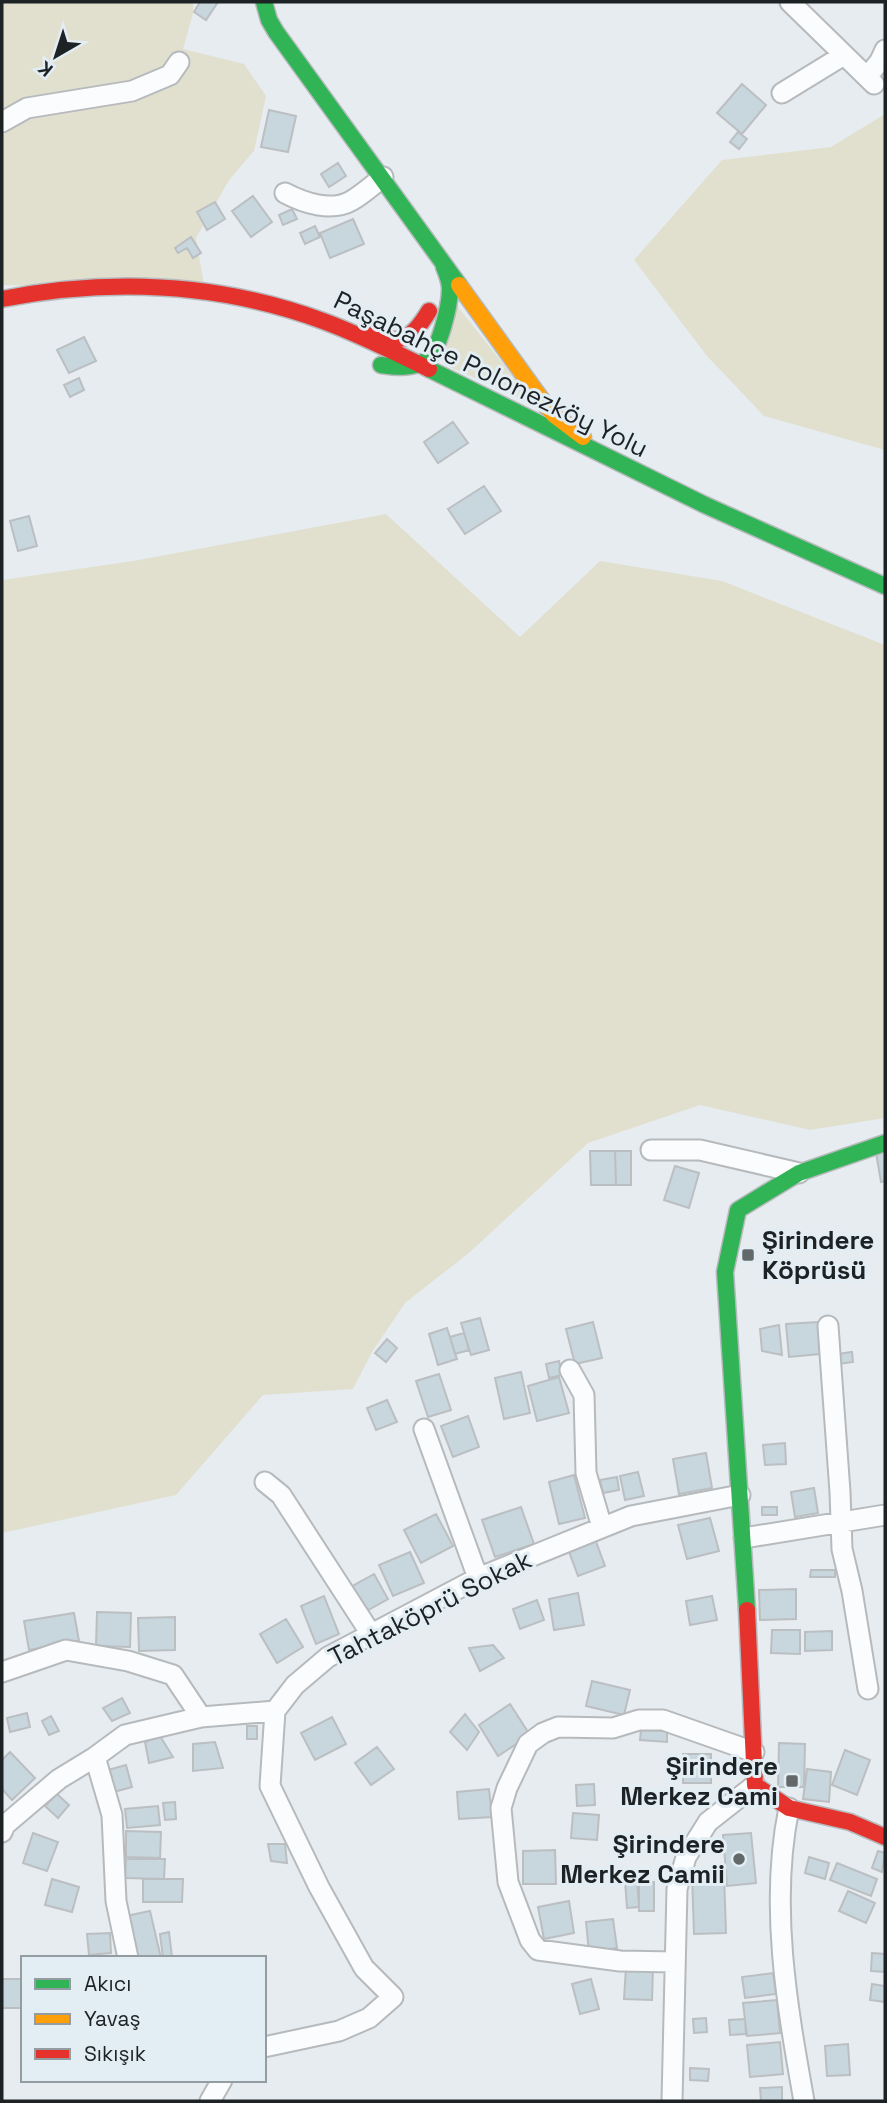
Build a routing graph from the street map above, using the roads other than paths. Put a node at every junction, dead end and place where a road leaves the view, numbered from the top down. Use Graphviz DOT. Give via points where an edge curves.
graph roads {
  1 [pos="264,2"];
  2 [pos="790,2"];
  3 [pos="885,50"];
  4 [pos="844,55"];
  5 [pos="178,62"];
  6 [pos="782,93"];
  7 [pos="2,122"];
  8 [pos="383,177"];
  9 [pos="285,192"];
  10 [pos="430,243"];
  11 [pos="2,299"];
  12 [pos="431,300"];
  13 [pos="124,303"];
  14 [pos="2,312"];
  15 [pos="332,323"];
  16 [pos="363,356"];
  17 [pos="417,363"];
  18 [pos="381,365"];
  19 [pos="427,385"];
  20 [pos="623,465"];
  21 [pos="705,505"];
  22 [pos="885,586"];
  23 [pos="885,1143"];
  24 [pos="650,1150"];
  25 [pos="799,1172"];
  26 [pos="828,1326"];
  27 [pos="570,1370"];
  28 [pos="424,1429"];
  29 [pos="265,1482"];
  30 [pos="740,1495"];
  31 [pos="885,1515"];
  32 [pos="841,1522"];
  33 [pos="602,1527"];
  34 [pos="744,1538"];
  35 [pos="478,1578"];
  36 [pos="371,1634"];
  37 [pos="2,1672"];
  38 [pos="867,1689"];
  39 [pos="275,1712"];
  40 [pos="201,1717"];
  41 [pos="754,1752"];
  42 [pos="95,1756"];
  43 [pos="755,1785"];
  44 [pos="789,1808"];
  45 [pos="2,1832"];
  46 [pos="885,1838"];
  47 [pos="128,1956"];
  48 [pos="674,1962"];
  49 [pos="266,2048"];
  50 [pos="221,2082"];
  51 [pos="210,2101"];
  52 [pos="673,2101"];
  53 [pos="804,2101"];
  1 -- 8 [label="main road" via="276,32"];
  2 -- 4 [label="street"];
  3 -- 4 [label="street" via="870,81"];
  4 -- 6 [label="street"];
  5 -- 7 [label="street" via="170,75 132,91 27,108"];
  8 -- 9 [label="street" via="349,203 321,206 301,202"];
  8 -- 10 [label="main road"];
  10 -- 12 [label="main road" via="436,269"];
  10 -- 17 [label="main road" via="448,278 449,297 434,352"];
  10 -- 20 [label="main road" via="544,403"];
  11 -- 15 [label="main road, Paşabahçe Polonezköy Yolu" via="69,288 186,287 252,299"];
  12 -- 15 [label="main road" via="419,329 411,337 393,342"];
  12 -- 17 [label="main road"];
  13 -- 14 [label="main road" via="69,303"];
  15 -- 17 [label="main road, Paşabahçe Polonezköy Yolu"];
  16 -- 18 [label="main road, Paşabahçe Polonezköy Yolu"];
  17 -- 18 [label="main road"];
  17 -- 19 [label="main road" via="419,376"];
  17 -- 20 [label="main road, Paşabahçe Polonezköy Yolu"];
  18 -- 19 [label="main road, Paşabahçe Polonezköy Yolu"];
  19 -- 21 [label="main road, Paşabahçe Polonezköy Yolu" via="548,443"];
  20 -- 21 [label="main road, Paşabahçe Polonezköy Yolu"];
  21 -- 22 [label="main road, Paşabahçe Polonezköy Yolu"];
  23 -- 25 [label="main road"];
  24 -- 25 [label="street" via="700,1150"];
  25 -- 30 [label="main road" via="738,1210 725,1272"];
  26 -- 32 [label="street"];
  27 -- 33 [label="street" via="584,1395 586,1473"];
  28 -- 35 [label="street"];
  29 -- 36 [label="street" via="281,1495"];
  30 -- 33 [label="street, Tahtaköprü Sokak" via="631,1516"];
  30 -- 34 [label="main road"];
  31 -- 32 [label="street"];
  32 -- 34 [label="street"];
  32 -- 38 [label="street"];
  33 -- 35 [label="street, Tahtaköprü Sokak"];
  34 -- 41 [label="main road"];
  35 -- 36 [label="street, Tahtaköprü Sokak"];
  36 -- 39 [label="street, Tahtaköprü Sokak" via="328,1657 295,1685"];
  37 -- 40 [label="street" via="66,1650 128,1661 173,1675"];
  39 -- 40 [label="street"];
  39 -- 49 [label="street" via="270,1786 364,1968 393,1997 369,2018 339,2031"];
  40 -- 42 [label="street" via="125,1734"];
  41 -- 43 [label="main road"];
  41 -- 48 [label="street" via="663,1720 639,1720 613,1728 558,1727 528,1744 507,1788 501,1808 508,1882 538,1950 620,1961"];
  42 -- 45 [label="street" via="59,1779"];
  42 -- 47 [label="street" via="112,1815 116,1901"];
  43 -- 44 [label="main road"];
  43 -- 48 [label="street" via="708,1822 686,1857 677,1889"];
  44 -- 46 [label="main road" via="850,1822"];
  44 -- 53 [label="street" via="782,1842 780,1906 789,2019"];
  48 -- 52 [label="street"];
  50 -- 51 [label="street"];
}
